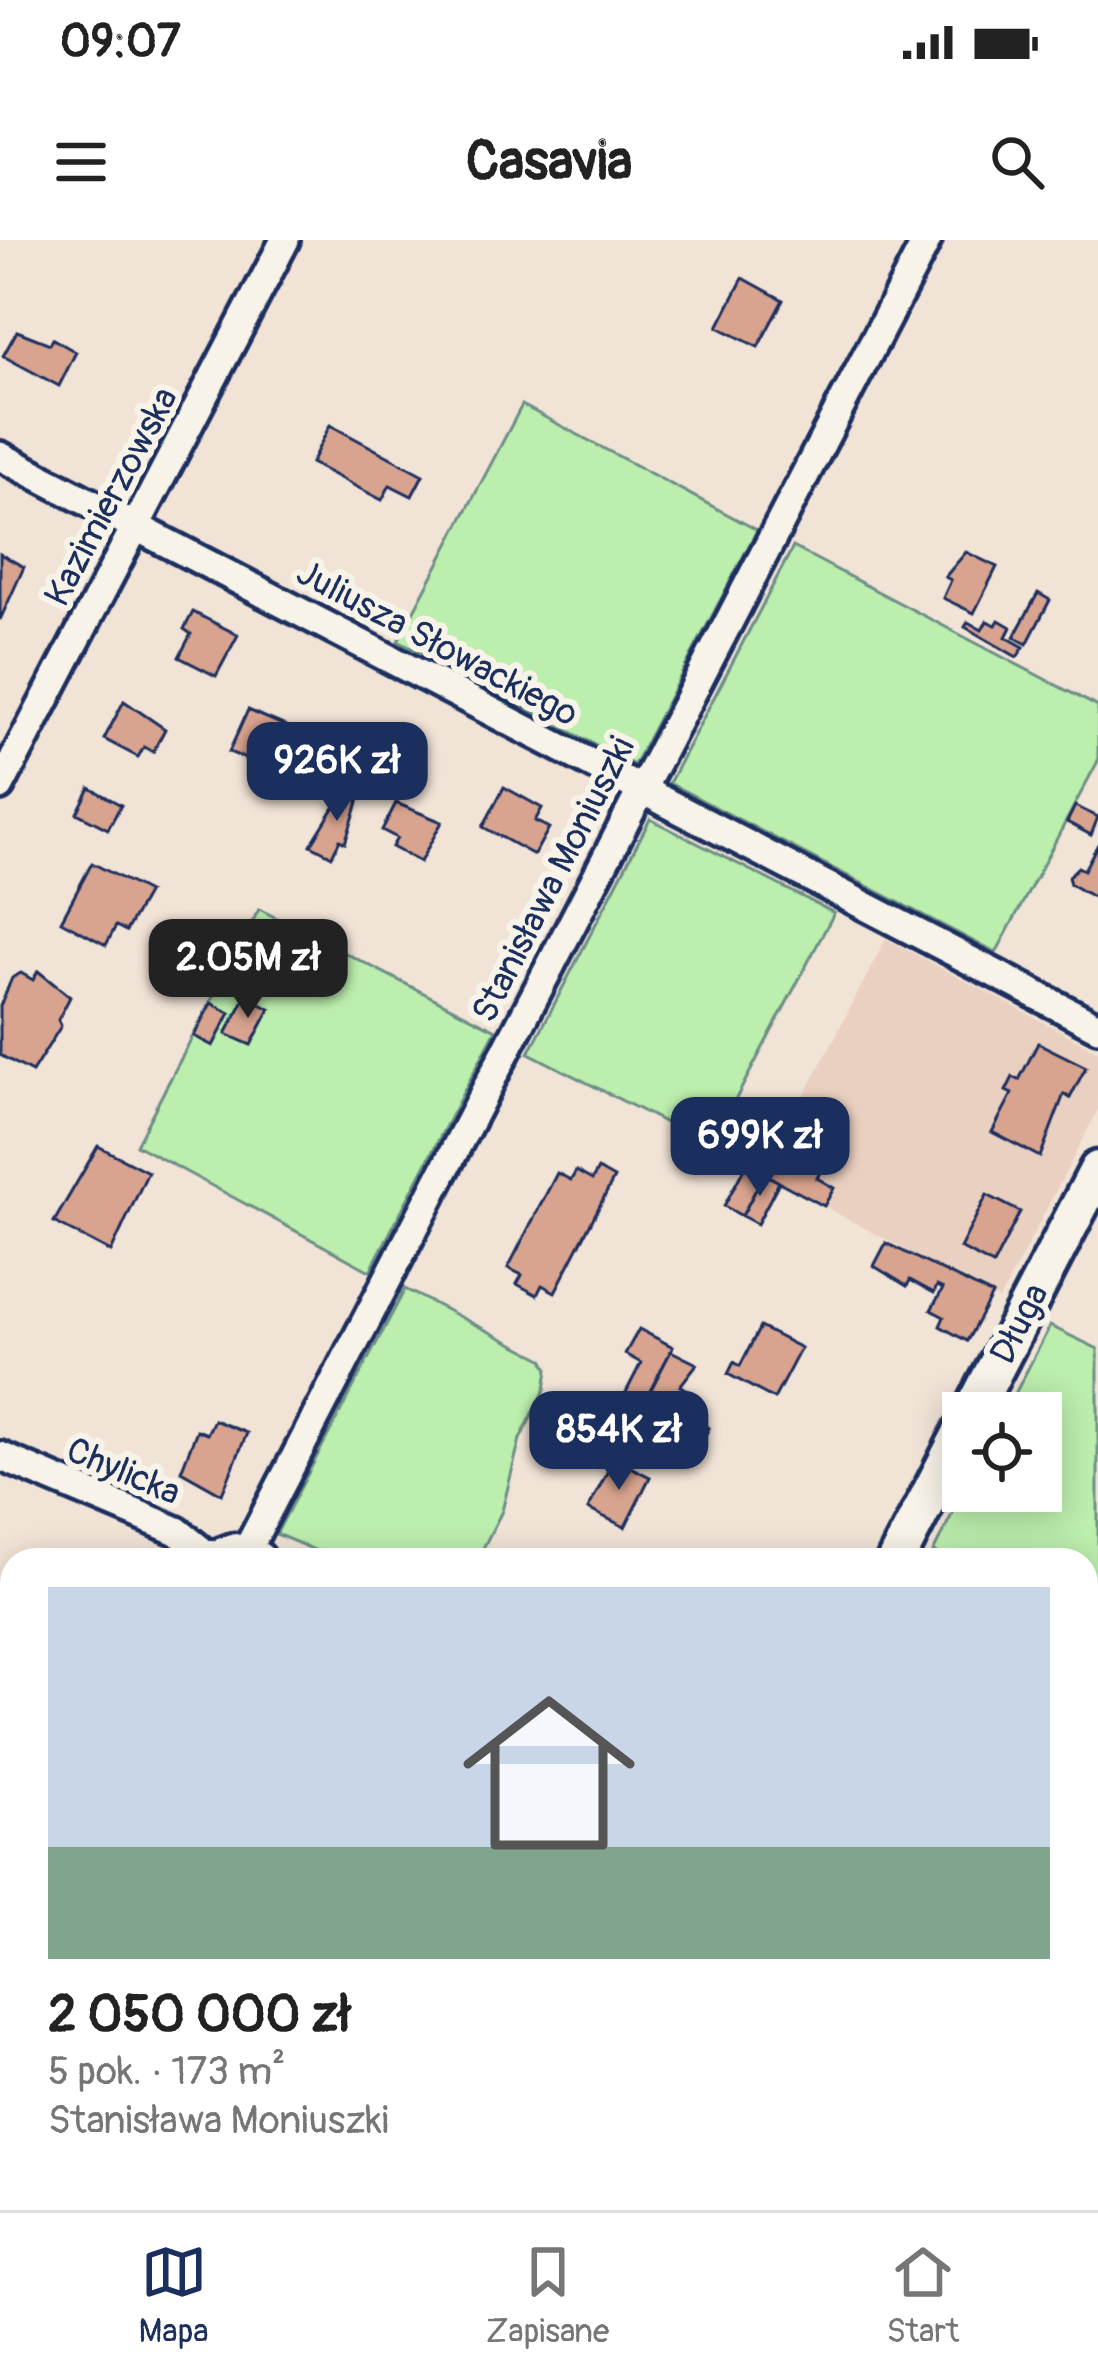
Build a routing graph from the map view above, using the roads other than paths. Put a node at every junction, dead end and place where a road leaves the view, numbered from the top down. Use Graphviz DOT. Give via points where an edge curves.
graph roads {
  1 [pos="285,240"];
  2 [pos="927,240"];
  3 [pos="0,456"];
  4 [pos="135,525"];
  5 [pos="0,786"];
  6 [pos="640,788"];
  7 [pos="1098,1027"];
  8 [pos="1098,1170"];
  9 [pos="983,1392"];
  10 [pos="0,1456"];
  11 [pos="942,1471"];
  12 [pos="212,1548"];
  13 [pos="237,1548"];
  14 [pos="902,1548"];
  1 -- 4 [label="street, Kazimierzowska"];
  2 -- 6 [label="street, Stanisława Moniuszki"];
  3 -- 4 [label="street, Juliusza Słowackiego"];
  4 -- 5 [label="street, Kazimierzowska"];
  4 -- 6 [label="street, Juliusza Słowackiego"];
  6 -- 7 [label="street, Juliusza Słowackiego"];
  6 -- 13 [label="street, Stanisława Moniuszki"];
  8 -- 9 [label="street, Długa"];
  10 -- 12 [label="street, Chylicka"];
  11 -- 14 [label="street"];
}
